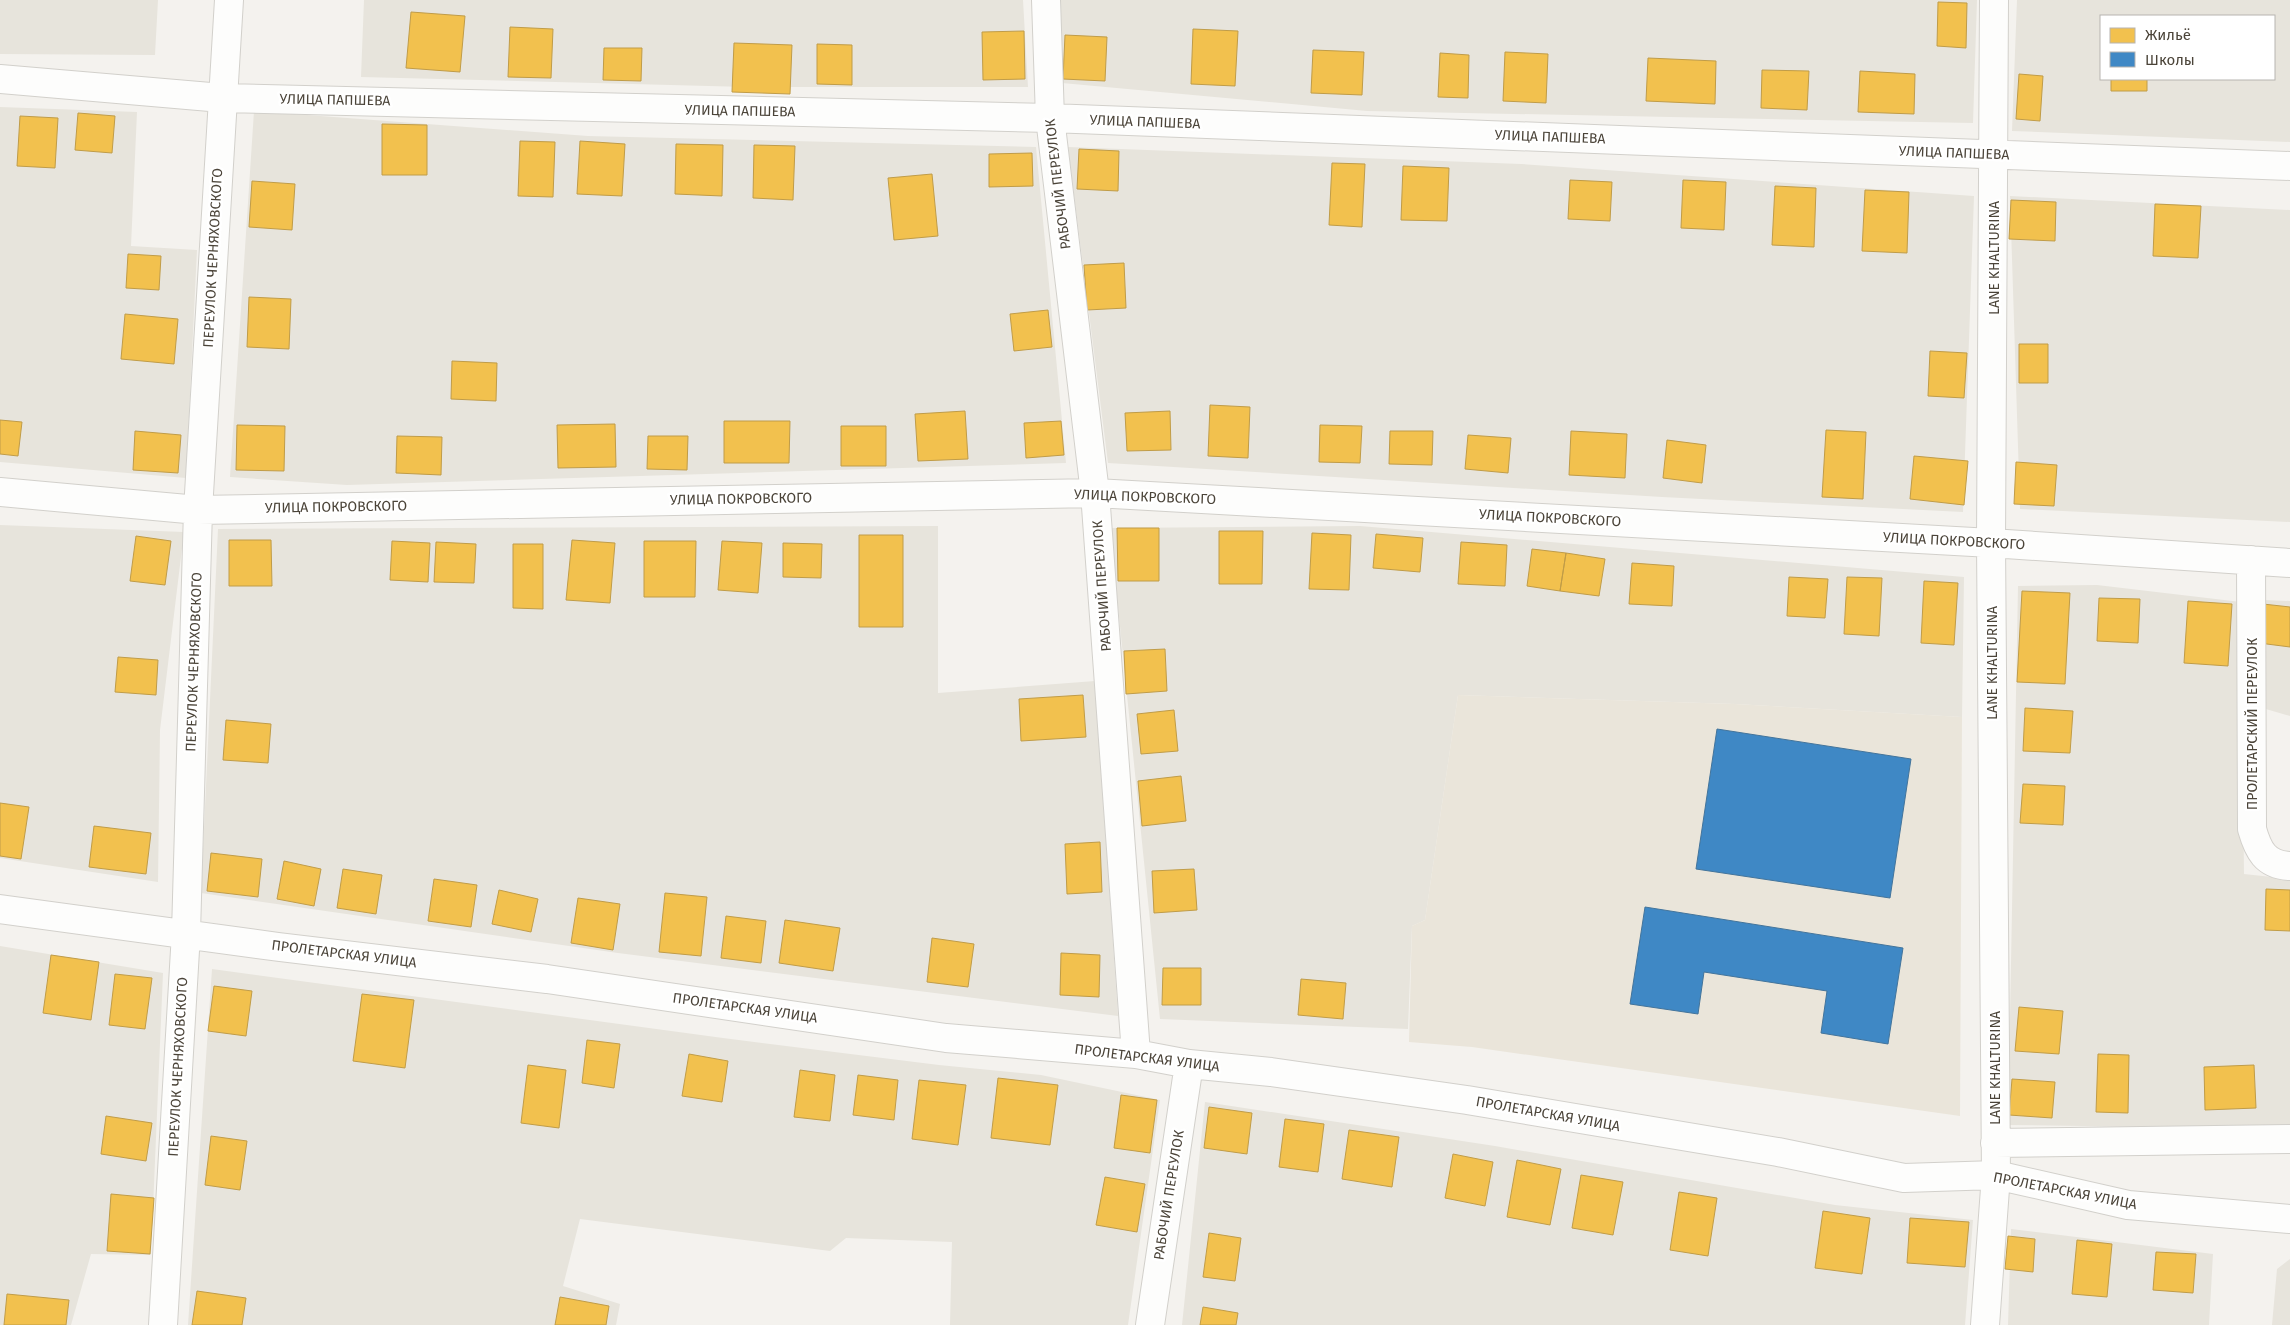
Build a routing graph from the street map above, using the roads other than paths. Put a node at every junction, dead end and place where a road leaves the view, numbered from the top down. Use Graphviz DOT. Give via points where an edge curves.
graph roads {
  1 [pos="229,0"];
  2 [pos="1046,0"];
  3 [pos="1994,0"];
  4 [pos="0,79"];
  5 [pos="222,98"];
  6 [pos="1050,118"];
  7 [pos="1994,154"];
  8 [pos="2290,166"];
  9 [pos="0,492"];
  10 [pos="1095,493"];
  11 [pos="198,510"];
  12 [pos="1991,543"];
  13 [pos="2251,560"];
  14 [pos="2290,563"];
  15 [pos="2290,866"];
  16 [pos="0,909"];
  17 [pos="186,934"];
  18 [pos="1136,1054"];
  19 [pos="1189,1064"];
  20 [pos="2290,1139"];
  21 [pos="1996,1143"];
  22 [pos="1996,1175"];
  23 [pos="2290,1219"];
  24 [pos="163,1325"];
  25 [pos="1150,1325"];
  26 [pos="1985,1325"];
  1 -- 5 [label="street, ПЕРЕУЛОК ЧЕРНЯХОВСКОГО"];
  2 -- 6 [label="street, РАБОЧИЙ ПЕРЕУЛОК"];
  3 -- 7 [label="street, LANE KHALTURINA"];
  4 -- 5 [label="street, УЛИЦА ПАПШЕВА"];
  5 -- 6 [label="street, УЛИЦА ПАПШЕВА"];
  5 -- 11 [label="street, ПЕРЕУЛОК ЧЕРНЯХОВСКОГО"];
  6 -- 7 [label="street, УЛИЦА ПАПШЕВА"];
  6 -- 10 [label="street, РАБОЧИЙ ПЕРЕУЛОК"];
  7 -- 8 [label="street, УЛИЦА ПАПШЕВА"];
  7 -- 12 [label="street, LANE KHALTURINA"];
  9 -- 11 [label="street, УЛИЦА ПОКРОВСКОГО"];
  10 -- 11 [label="street, УЛИЦА ПОКРОВСКОГО"];
  10 -- 12 [label="street, УЛИЦА ПОКРОВСКОГО"];
  10 -- 18 [label="street, РАБОЧИЙ ПЕРЕУЛОК"];
  11 -- 17 [label="street, ПЕРЕУЛОК ЧЕРНЯХОВСКОГО"];
  12 -- 13 [label="street, УЛИЦА ПОКРОВСКОГО"];
  12 -- 21 [label="street, LANE KHALTURINA"];
  13 -- 14 [label="street, УЛИЦА ПОКРОВСКОГО"];
  13 -- 15 [label="street, ПРОЛЕТАРСКИЙ ПЕРЕУЛОК" via="2252,828 2258,848 2268,860"];
  16 -- 17 [label="street, ПРОЛЕТАРСКАЯ УЛИЦА"];
  17 -- 18 [label="street, ПРОЛЕТАРСКАЯ УЛИЦА" via="547,979 946,1038"];
  17 -- 24 [label="street, ПЕРЕУЛОК ЧЕРНЯХОВСКОГО"];
  18 -- 19 [label="street, ПРОЛЕТАРСКАЯ УЛИЦА"];
  19 -- 22 [label="street, ПРОЛЕТАРСКАЯ УЛИЦА" via="1271,1072 1467,1100 1778,1152 1904,1178"];
  19 -- 25 [label="street, РАБОЧИЙ ПЕРЕУЛОК"];
  20 -- 21 [label="street"];
  21 -- 22 [label="street, LANE KHALTURINA"];
  22 -- 23 [label="street, ПРОЛЕТАРСКАЯ УЛИЦА" via="2128,1205"];
  22 -- 26 [label="street, LANE KHALTURINA"];
}
